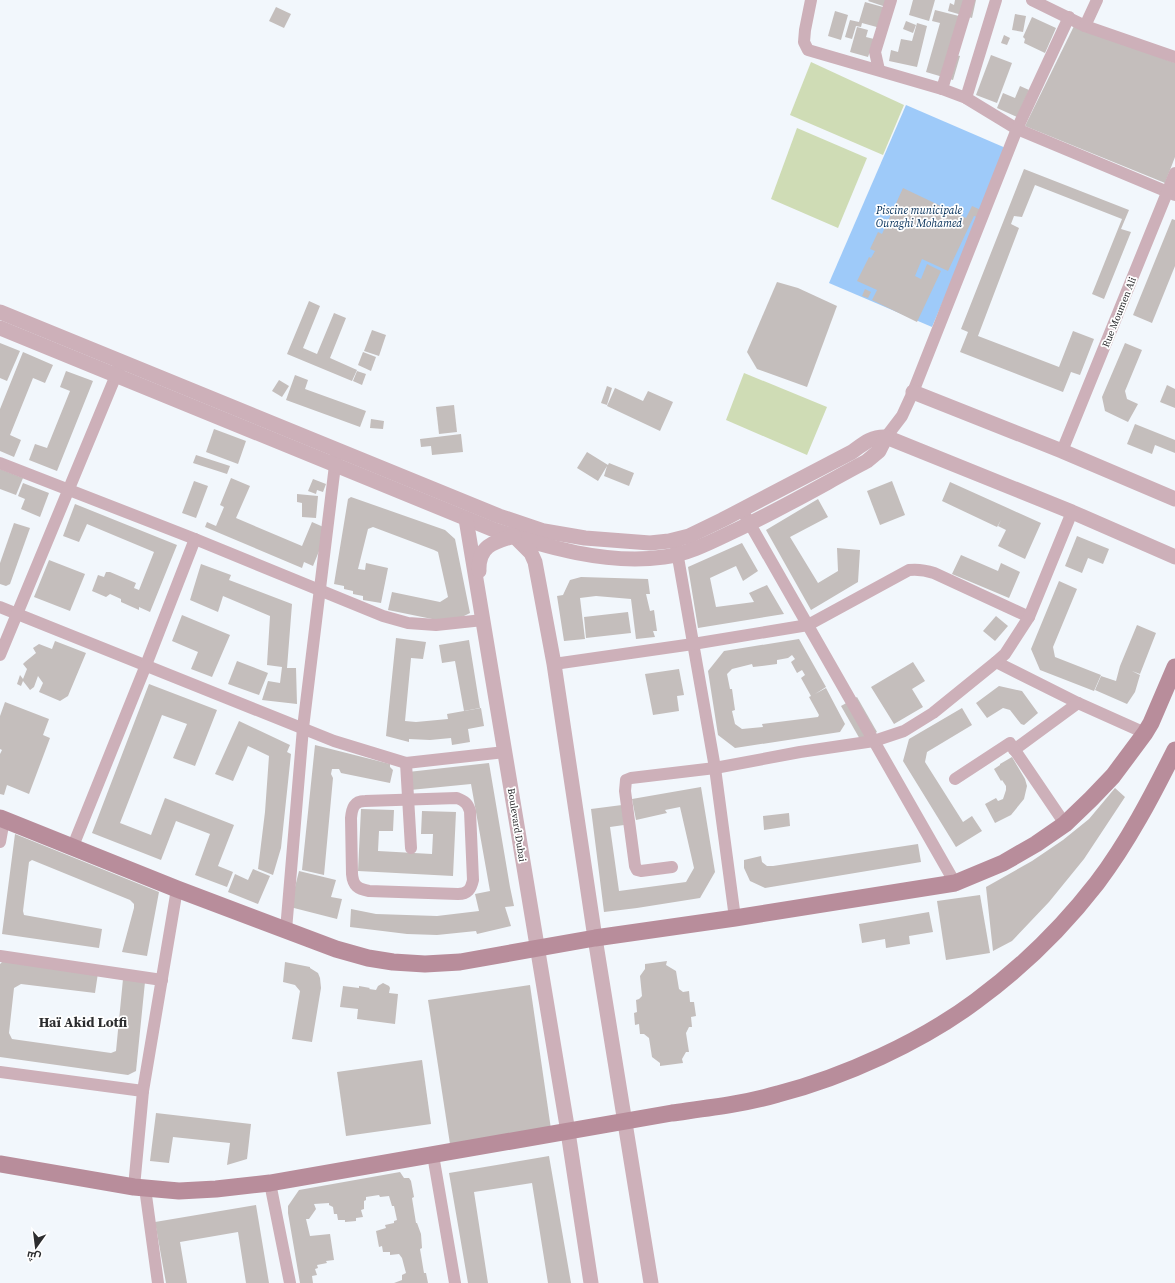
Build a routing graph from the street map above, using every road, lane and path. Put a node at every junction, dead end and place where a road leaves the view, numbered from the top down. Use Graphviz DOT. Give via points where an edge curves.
graph roads {
  1 [pos="811,0"];
  2 [pos="891,0"];
  3 [pos="969,0"];
  4 [pos="996,0"];
  5 [pos="1032,0"];
  6 [pos="1097,0"];
  7 [pos="1068,17"];
  8 [pos="1086,26"];
  9 [pos="1175,57"];
  10 [pos="879,70"];
  11 [pos="942,89"];
  12 [pos="966,98"];
  13 [pos="1017,129"];
  14 [pos="1175,173"];
  15 [pos="1171,194"];
  16 [pos="0,312"];
  17 [pos="0,328"];
  18 [pos="119,368"];
  19 [pos="914,392"];
  20 [pos="886,437"];
  21 [pos="337,450"];
  22 [pos="1062,451"];
  23 [pos="0,463"];
  24 [pos="336,465"];
  25 [pos="68,490"];
  26 [pos="1175,499"];
  27 [pos="742,510"];
  28 [pos="1072,512"];
  29 [pos="499,516"];
  30 [pos="466,519"];
  31 [pos="751,524"];
  32 [pos="514,536"];
  33 [pos="541,538"];
  34 [pos="195,539"];
  35 [pos="676,547"];
  36 [pos="1175,557"];
  37 [pos="535,562"];
  38 [pos="321,590"];
  39 [pos="479,598"];
  40 [pos="0,607"];
  41 [pos="17,613"];
  42 [pos="1028,617"];
  43 [pos="483,620"];
  44 [pos="808,625"];
  45 [pos="693,644"];
  46 [pos="0,655"];
  47 [pos="996,662"];
  48 [pos="554,664"];
  49 [pos="146,666"];
  50 [pos="1175,667"];
  51 [pos="1078,703"];
  52 [pos="303,728"];
  53 [pos="1145,733"];
  54 [pos="874,741"];
  55 [pos="1014,750"];
  56 [pos="1175,750"];
  57 [pos="505,752"];
  58 [pos="406,763"];
  59 [pos="715,768"];
  60 [pos="955,779"];
  61 [pos="409,800"];
  62 [pos="2,819"];
  63 [pos="1064,824"];
  64 [pos="0,842"];
  65 [pos="73,846"];
  66 [pos="410,848"];
  67 [pos="672,867"];
  68 [pos="955,883"];
  69 [pos="177,888"];
  70 [pos="735,918"];
  71 [pos="286,930"];
  72 [pos="596,938"];
  73 [pos="537,949"];
  74 [pos="0,956"];
  75 [pos="162,980"];
  76 [pos="0,1072"];
  77 [pos="143,1091"];
  78 [pos="624,1122"];
  79 [pos="568,1132"];
  80 [pos="433,1155"];
  81 [pos="0,1164"];
  82 [pos="270,1183"];
  83 [pos="139,1188"];
  84 [pos="158,1283"];
  85 [pos="290,1283"];
  86 [pos="455,1283"];
  87 [pos="591,1283"];
  88 [pos="651,1283"];
  1 -- 10 [label="street" via="804,42 808,50"];
  2 -- 10 [label="street" via="875,52"];
  3 -- 11 [label="street"];
  4 -- 12 [label="street"];
  5 -- 7 [label="street"];
  6 -- 8 [label="street"];
  7 -- 8 [label="street"];
  7 -- 13 [label="street"];
  8 -- 9 [label="street"];
  10 -- 11 [label="street"];
  11 -- 12 [label="street"];
  12 -- 13 [label="street"];
  13 -- 15 [label="street"];
  13 -- 19 [label="street"];
  14 -- 15 [label="street, Rue Moumen Ali"];
  15 -- 22 [label="street, Rue Moumen Ali"];
  16 -- 18 [label="street"];
  17 -- 18 [label="street"];
  18 -- 21 [label="street"];
  18 -- 24 [label="street"];
  18 -- 25 [label="street"];
  19 -- 20 [label="street" via="902,416"];
  19 -- 22 [label="street"];
  20 -- 27 [label="street" via="870,440"];
  20 -- 28 [label="street"];
  20 -- 31 [label="street" via="873,457"];
  21 -- 24 [label="street"];
  21 -- 29 [label="street"];
  22 -- 26 [label="street"];
  23 -- 25 [label="street"];
  24 -- 30 [label="street"];
  24 -- 38 [label="street"];
  25 -- 34 [label="street"];
  25 -- 41 [label="street"];
  27 -- 31 [label="street"];
  27 -- 35 [label="street" via="689,536"];
  28 -- 36 [label="street"];
  28 -- 42 [label="street"];
  29 -- 32 [label="street"];
  29 -- 33 [label="street"];
  30 -- 32 [label="street"];
  30 -- 39 [label="street, Boulevard Dubai"];
  31 -- 35 [label="street" via="717,540"];
  31 -- 44 [label="street"];
  32 -- 33 [label="street"];
  32 -- 37 [label="street" via="531,553"];
  32 -- 39 [label="street" via="498,540 487,546 481,554"];
  33 -- 35 [label="street" via="596,556 622,558 664,557"];
  33 -- 37 [label="street"];
  34 -- 38 [label="street"];
  34 -- 49 [label="street"];
  35 -- 45 [label="street"];
  37 -- 48 [label="street"];
  38 -- 43 [label="street" via="383,616 408,623 436,625"];
  38 -- 52 [label="street"];
  39 -- 43 [label="street, Boulevard Dubai"];
  40 -- 41 [label="street"];
  41 -- 46 [label="street"];
  41 -- 49 [label="street"];
  42 -- 44 [label="street" via="934,573 917,569 909,570"];
  42 -- 47 [label="street" via="1005,654"];
  43 -- 57 [label="street, Boulevard Dubai"];
  44 -- 45 [label="street"];
  44 -- 54 [label="street"];
  45 -- 48 [label="street"];
  45 -- 59 [label="street"];
  47 -- 51 [label="street"];
  47 -- 54 [label="street" via="933,713 904,731"];
  48 -- 72 [label="street"];
  49 -- 52 [label="street"];
  49 -- 65 [label="street"];
  50 -- 53 [label="main road"];
  51 -- 53 [label="street"];
  51 -- 55 [label="street"];
  52 -- 58 [label="street" via="334,741"];
  52 -- 71 [label="street"];
  53 -- 63 [label="main road" via="1113,776"];
  54 -- 59 [label="street"];
  54 -- 68 [label="street"];
  55 -- 60 [label="street" via="1010,743"];
  55 -- 63 [label="street"];
  56 -- 78 [label="main road" via="1152,796 1097,883 1059,927 1021,964 976,1001 932,1030 878,1058 830,1078 779,1094 726,1106"];
  57 -- 58 [label="street"];
  57 -- 73 [label="street, Boulevard Dubai"];
  58 -- 61 [label="street"];
  59 -- 67 [label="street" via="626,780 625,791 637,870"];
  59 -- 70 [label="street"];
  61 -- 61 [label="street" via="359,801 355,804 351,818 355,886 369,891 458,894 469,891 473,880 468,805 457,798"];
  61 -- 66 [label="street"];
  62 -- 64 [label="street"];
  62 -- 65 [label="main road"];
  63 -- 68 [label="main road" via="1003,863"];
  65 -- 69 [label="main road"];
  68 -- 70 [label="main road"];
  69 -- 71 [label="main road"];
  69 -- 75 [label="street"];
  70 -- 72 [label="main road"];
  71 -- 73 [label="main road" via="336,949 393,962 460,962"];
  72 -- 73 [label="main road"];
  72 -- 78 [label="street"];
  73 -- 79 [label="street, Boulevard Dubai"];
  74 -- 75 [label="street"];
  75 -- 77 [label="street"];
  76 -- 77 [label="street"];
  77 -- 83 [label="street"];
  78 -- 79 [label="main road"];
  78 -- 88 [label="street"];
  79 -- 80 [label="main road"];
  79 -- 87 [label="street, Boulevard Dubai"];
  80 -- 82 [label="main road"];
  80 -- 86 [label="street"];
  81 -- 83 [label="main road"];
  82 -- 83 [label="main road" via="179,1191"];
  82 -- 85 [label="street"];
  83 -- 84 [label="street"];
}
